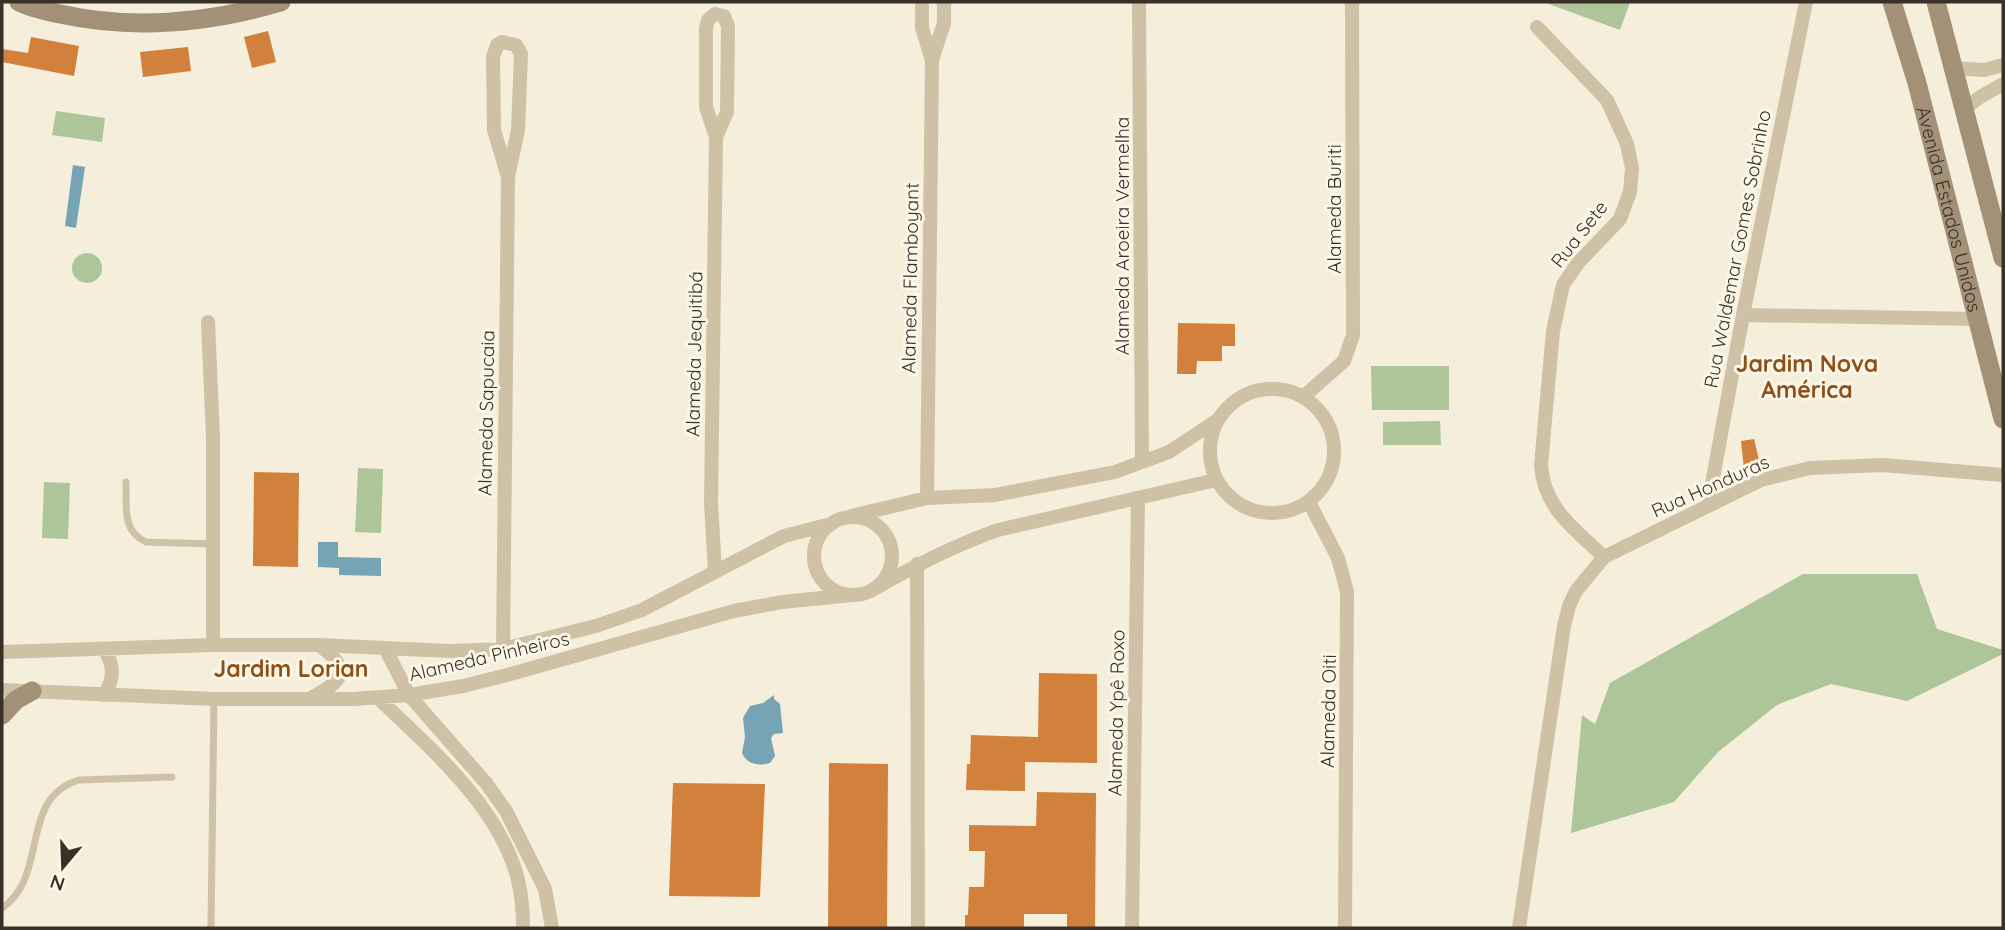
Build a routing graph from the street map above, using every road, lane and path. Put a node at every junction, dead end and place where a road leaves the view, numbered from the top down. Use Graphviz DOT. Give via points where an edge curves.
graph roads {
  1 [pos="19,2"];
  2 [pos="281,2"];
  3 [pos="922,2"];
  4 [pos="944,2"];
  5 [pos="1352,2"];
  6 [pos="1806,2"];
  7 [pos="1892,2"];
  8 [pos="1936,2"];
  9 [pos="1141,4"];
  10 [pos="226,7"];
  11 [pos="1537,27"];
  12 [pos="932,60"];
  13 [pos="2003,65"];
  14 [pos="1953,68"];
  15 [pos="1984,69"];
  16 [pos="2003,83"];
  17 [pos="1964,109"];
  18 [pos="716,137"];
  19 [pos="508,177"];
  20 [pos="2003,258"];
  21 [pos="1744,315"];
  22 [pos="1978,319"];
  23 [pos="208,322"];
  24 [pos="1303,397"];
  25 [pos="2003,418"];
  26 [pos="1216,421"];
  27 [pos="1142,462"];
  28 [pos="2003,475"];
  29 [pos="1216,480"];
  30 [pos="126,482"];
  31 [pos="927,498"];
  32 [pos="1138,499"];
  33 [pos="1309,502"];
  34 [pos="1709,505"];
  35 [pos="851,516"];
  36 [pos="827,525"];
  37 [pos="213,544"];
  38 [pos="1604,557"];
  39 [pos="916,564"];
  40 [pos="715,572"];
  41 [pos="876,588"];
  42 [pos="852,595"];
  43 [pos="213,645"];
  44 [pos="319,645"];
  45 [pos="104,649"];
  46 [pos="503,649"];
  47 [pos="386,650"];
  48 [pos="2,652"];
  49 [pos="2,690"];
  50 [pos="32,691"];
  51 [pos="104,695"];
  52 [pos="410,695"];
  53 [pos="378,698"];
  54 [pos="214,699"];
  55 [pos="310,699"];
  56 [pos="2,715"];
  57 [pos="172,777"];
  58 [pos="522,901"];
  59 [pos="548,901"];
  60 [pos="2,908"];
  61 [pos="211,928"];
  62 [pos="523,928"];
  63 [pos="552,928"];
  64 [pos="918,928"];
  65 [pos="1132,928"];
  66 [pos="1345,928"];
  67 [pos="1519,928"];
  1 -- 10 [label="main road" via="71,17 120,23 197,21"];
  2 -- 10 [label="main road"];
  3 -- 12 [label="street, Alameda Flamboyant" via="922,29"];
  4 -- 12 [label="street, Alameda Flamboyant" via="944,23"];
  5 -- 24 [label="street, Alameda Buriti" via="1353,335 1345,360"];
  6 -- 21 [label="street, Rua Waldemar Gomes Sobrinho"];
  7 -- 22 [label="main road, Avenida Estados Unidos"];
  8 -- 14 [label="main road, Avenida Estados Unidos"];
  9 -- 27 [label="street, Alameda Aroeira Vermelha"];
  11 -- 38 [label="street, Rua Sete" via="1606,100 1627,144 1632,168 1630,192 1620,219 1563,285 1553,331 1541,465 1550,502"];
  12 -- 31 [label="street, Alameda Flamboyant"];
  13 -- 15 [label="street"];
  14 -- 15 [label="street"];
  14 -- 17 [label="main road, Avenida Estados Unidos"];
  15 -- 16 [label="street"];
  16 -- 17 [label="street"];
  17 -- 20 [label="main road, Avenida Estados Unidos"];
  18 -- 18 [label="street, Alameda Jequitibá" via="727,112 728,26 724,16 715,14 706,28 706,107"];
  18 -- 40 [label="street, Alameda Jequitibá" via="711,503"];
  19 -- 19 [label="street, Alameda Sapucaia" via="518,130 521,54 508,41 497,45 493,57 494,130"];
  19 -- 46 [label="street, Alameda Sapucaia"];
  21 -- 22 [label="street"];
  21 -- 34 [label="street, Rua Waldemar Gomes Sobrinho"];
  22 -- 25 [label="main road, Avenida Estados Unidos"];
  23 -- 37 [label="street"];
  24 -- 26 [label="street" via="1275,389 1245,394 1228,405"];
  24 -- 33 [label="street" via="1319,410 1330,428 1334,448 1332,468"];
  26 -- 27 [label="street" via="1169,452"];
  26 -- 29 [label="street" via="1210,441"];
  27 -- 31 [label="street" via="1093,477 995,495"];
  28 -- 34 [label="street, Rua Honduras" via="1882,464 1810,468 1761,480"];
  29 -- 32 [label="street"];
  29 -- 33 [label="street" via="1247,509 1289,511"];
  30 -- 37 [label="lane" via="128,528 137,538"];
  31 -- 35 [label="street"];
  32 -- 39 [label="street" via="998,530"];
  32 -- 65 [label="street, Alameda Ypê Roxo"];
  33 -- 66 [label="street, Alameda Oiti" via="1338,558 1347,592"];
  34 -- 38 [label="street, Rua Honduras"];
  35 -- 36 [label="street"];
  35 -- 41 [label="street" via="875,523 890,543 891,568"];
  36 -- 40 [label="street, Alameda Pinheiros" via="784,537"];
  36 -- 42 [label="street" via="813,548 813,562 827,586"];
  37 -- 43 [label="street"];
  38 -- 67 [label="street" via="1576,591 1564,626"];
  39 -- 41 [label="street"];
  39 -- 64 [label="street"];
  40 -- 46 [label="street, Alameda Pinheiros" via="642,610"];
  41 -- 42 [label="street"];
  42 -- 52 [label="street, Alameda Pinheiros" via="734,611 507,675"];
  43 -- 44 [label="street, Alameda Pinheiros"];
  43 -- 45 [label="street, Alameda Pinheiros"];
  44 -- 47 [label="street, Alameda Pinheiros"];
  44 -- 55 [label="street" via="334,656 340,676"];
  45 -- 48 [label="street, Alameda Pinheiros"];
  45 -- 51 [label="street" via="113,672"];
  46 -- 47 [label="street, Alameda Pinheiros"];
  47 -- 52 [label="street"];
  49 -- 50 [label="street, Alameda Pinheiros"];
  50 -- 51 [label="street, Alameda Pinheiros"];
  50 -- 56 [label="main road"];
  51 -- 54 [label="street, Alameda Pinheiros"];
  52 -- 53 [label="street, Alameda Pinheiros"];
  52 -- 59 [label="street" via="506,811"];
  53 -- 55 [label="street, Alameda Pinheiros"];
  53 -- 58 [label="street" via="456,775 491,821 513,863"];
  54 -- 55 [label="street, Alameda Pinheiros"];
  54 -- 61 [label="lane"];
  57 -- 60 [label="lane" via="79,780 56,790 38,827 23,886"];
  58 -- 59 [label="street"];
  58 -- 62 [label="street"];
  59 -- 63 [label="street"];
}
